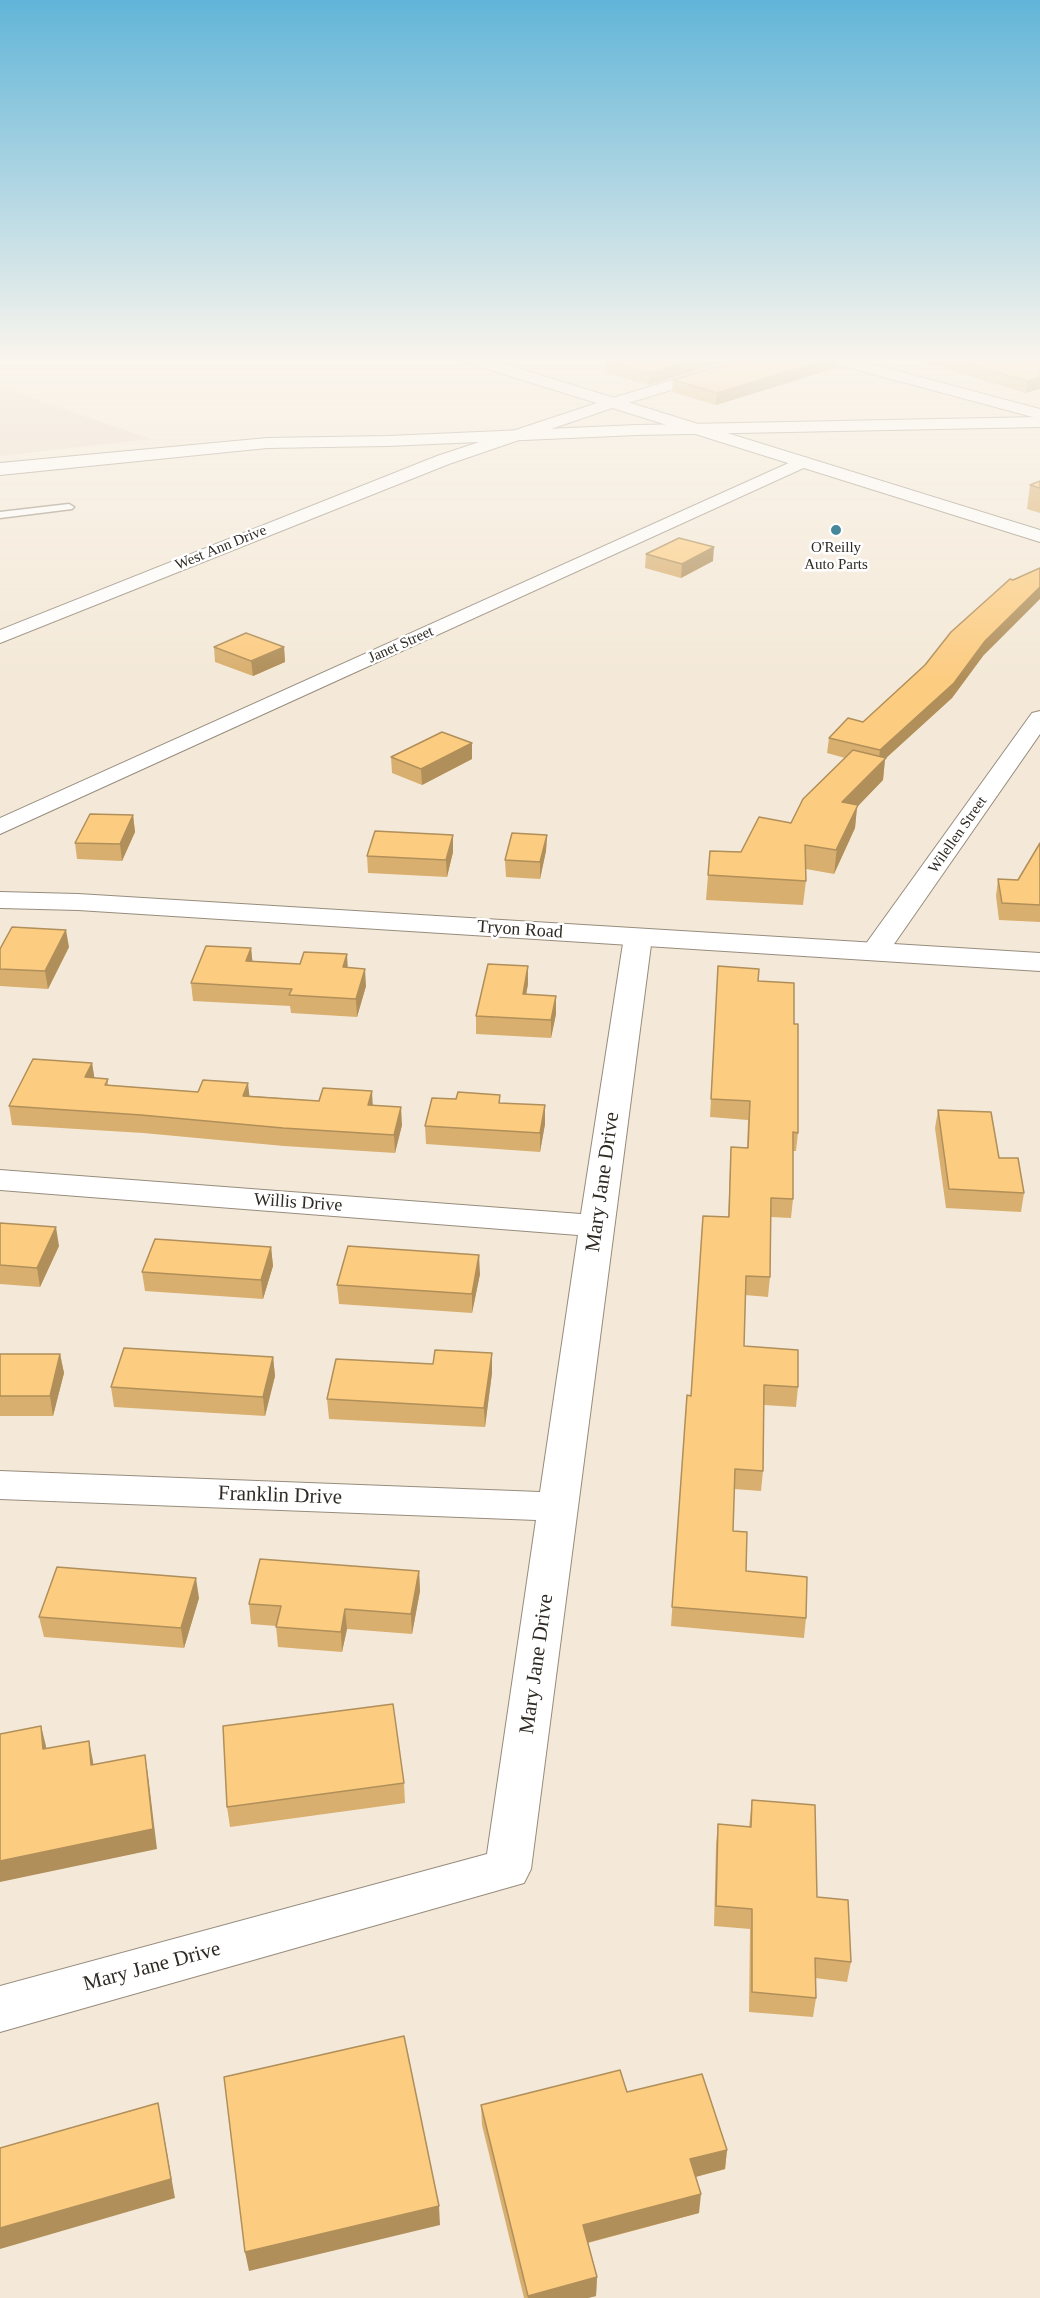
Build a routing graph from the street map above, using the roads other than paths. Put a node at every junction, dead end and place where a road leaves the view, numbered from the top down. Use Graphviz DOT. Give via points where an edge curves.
graph roads {
  1 [pos="67,463"];
  2 [pos="187,463"];
  3 [pos="435,463"];
  4 [pos="799,463"];
  5 [pos="806,463"];
  6 [pos="0,470"];
  7 [pos="0,484"];
  8 [pos="69,507"];
  9 [pos="0,515"];
  10 [pos="1040,536"];
  11 [pos="0,637"];
  12 [pos="1040,718"];
  13 [pos="0,827"];
  14 [pos="0,900"];
  15 [pos="638,937"];
  16 [pos="875,951"];
  17 [pos="1040,962"];
  18 [pos="0,1180"];
  19 [pos="596,1226"];
  20 [pos="0,1485"];
  21 [pos="559,1507"];
  22 [pos="0,2008"];
  1 -- 6 [label="main road"];
  2 -- 7 [label="main road"];
  3 -- 11 [label="street, West Ann Drive"];
  4 -- 13 [label="street, Janet Street"];
  5 -- 10 [label="main road"];
  8 -- 9 [label="lane"];
  12 -- 16 [label="street, Wilellen Street"];
  14 -- 15 [label="main road, Tryon Road"];
  15 -- 16 [label="main road, Tryon Road"];
  15 -- 19 [label="street, Mary Jane Drive"];
  16 -- 17 [label="main road, Tryon Road"];
  18 -- 19 [label="street, Willis Drive"];
  19 -- 21 [label="street, Mary Jane Drive"];
  20 -- 21 [label="street, Franklin Drive"];
  21 -- 22 [label="street, Mary Jane Drive" via="508,1869"];
}
